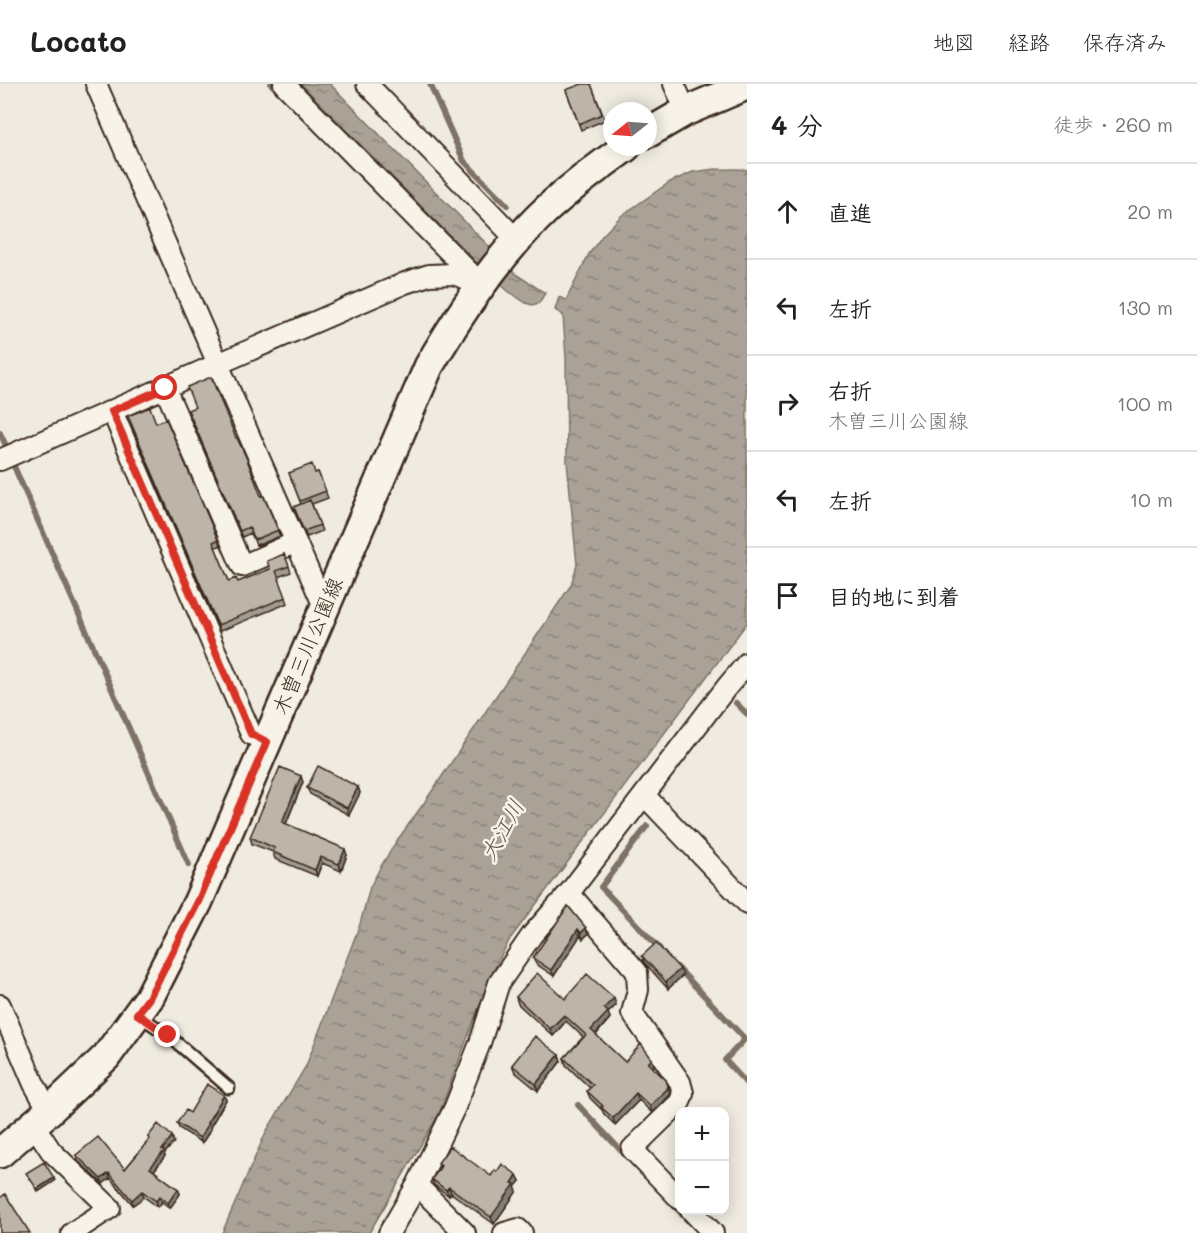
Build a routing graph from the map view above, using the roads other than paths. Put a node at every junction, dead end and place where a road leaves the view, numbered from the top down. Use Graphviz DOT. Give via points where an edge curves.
graph roads {
  1 [pos="96,84"];
  2 [pos="284,84"];
  3 [pos="351,84"];
  4 [pos="367,84"];
  5 [pos="674,84"];
  6 [pos="747,86"];
  7 [pos="686,111"];
  8 [pos="657,128"];
  9 [pos="613,156"];
  10 [pos="495,216"];
  11 [pos="512,247"];
  12 [pos="484,282"];
  13 [pos="218,364"];
  14 [pos="165,388"];
  15 [pos="112,411"];
  16 [pos="0,460"];
  17 [pos="296,542"];
  18 [pos="324,609"];
  19 [pos="747,663"];
  20 [pos="267,742"];
  21 [pos="644,795"];
  22 [pos="569,893"];
  23 [pos="747,903"];
  24 [pos="0,1005"];
  25 [pos="137,1014"];
  26 [pos="229,1088"];
  27 [pos="41,1118"];
  28 [pos="0,1153"];
  29 [pos="417,1185"];
  30 [pos="675,1193"];
  31 [pos="696,1215"];
  32 [pos="72,1233"];
  33 [pos="390,1233"];
  34 [pos="465,1233"];
  35 [pos="504,1233"];
  36 [pos="522,1233"];
  37 [pos="713,1233"];
  1 -- 13 [label="street"];
  2 -- 12 [label="street"];
  3 -- 10 [label="street" via="478,213"];
  4 -- 10 [label="street"];
  5 -- 7 [label="street"];
  6 -- 7 [label="main road"];
  7 -- 8 [label="main road"];
  9 -- 11 [label="main road, 木曽三川公園線" via="547,210"];
  10 -- 11 [label="street"];
  11 -- 12 [label="main road, 木曽三川公園線"];
  12 -- 13 [label="street" via="453,274 429,275"];
  12 -- 18 [label="main road, 木曽三川公園線" via="429,366"];
  13 -- 14 [label="street"];
  13 -- 17 [label="street"];
  14 -- 15 [label="street"];
  14 -- 17 [label="street" via="242,566"];
  15 -- 16 [label="street"];
  15 -- 20 [label="street" via="251,734"];
  17 -- 18 [label="street"];
  18 -- 20 [label="main road, 木曽三川公園線"];
  19 -- 21 [label="street"];
  20 -- 25 [label="main road, 木曽三川公園線" via="198,902"];
  21 -- 22 [label="street"];
  21 -- 23 [label="street"];
  22 -- 29 [label="street" via="532,935 499,983 455,1107"];
  22 -- 30 [label="street" via="637,972 638,990 632,1013 680,1082 680,1102 632,1149"];
  24 -- 27 [label="street" via="34,1084"];
  25 -- 26 [label="lane" via="168,1035"];
  25 -- 27 [label="main road, 木曽三川公園線" via="106,1057"];
  27 -- 28 [label="main road, 木曽三川公園線"];
  27 -- 32 [label="street" via="51,1151 110,1208"];
  29 -- 33 [label="street"];
  29 -- 34 [label="street"];
  31 -- 37 [label="street"];
  35 -- 36 [label="street" via="518,1228"];
}
